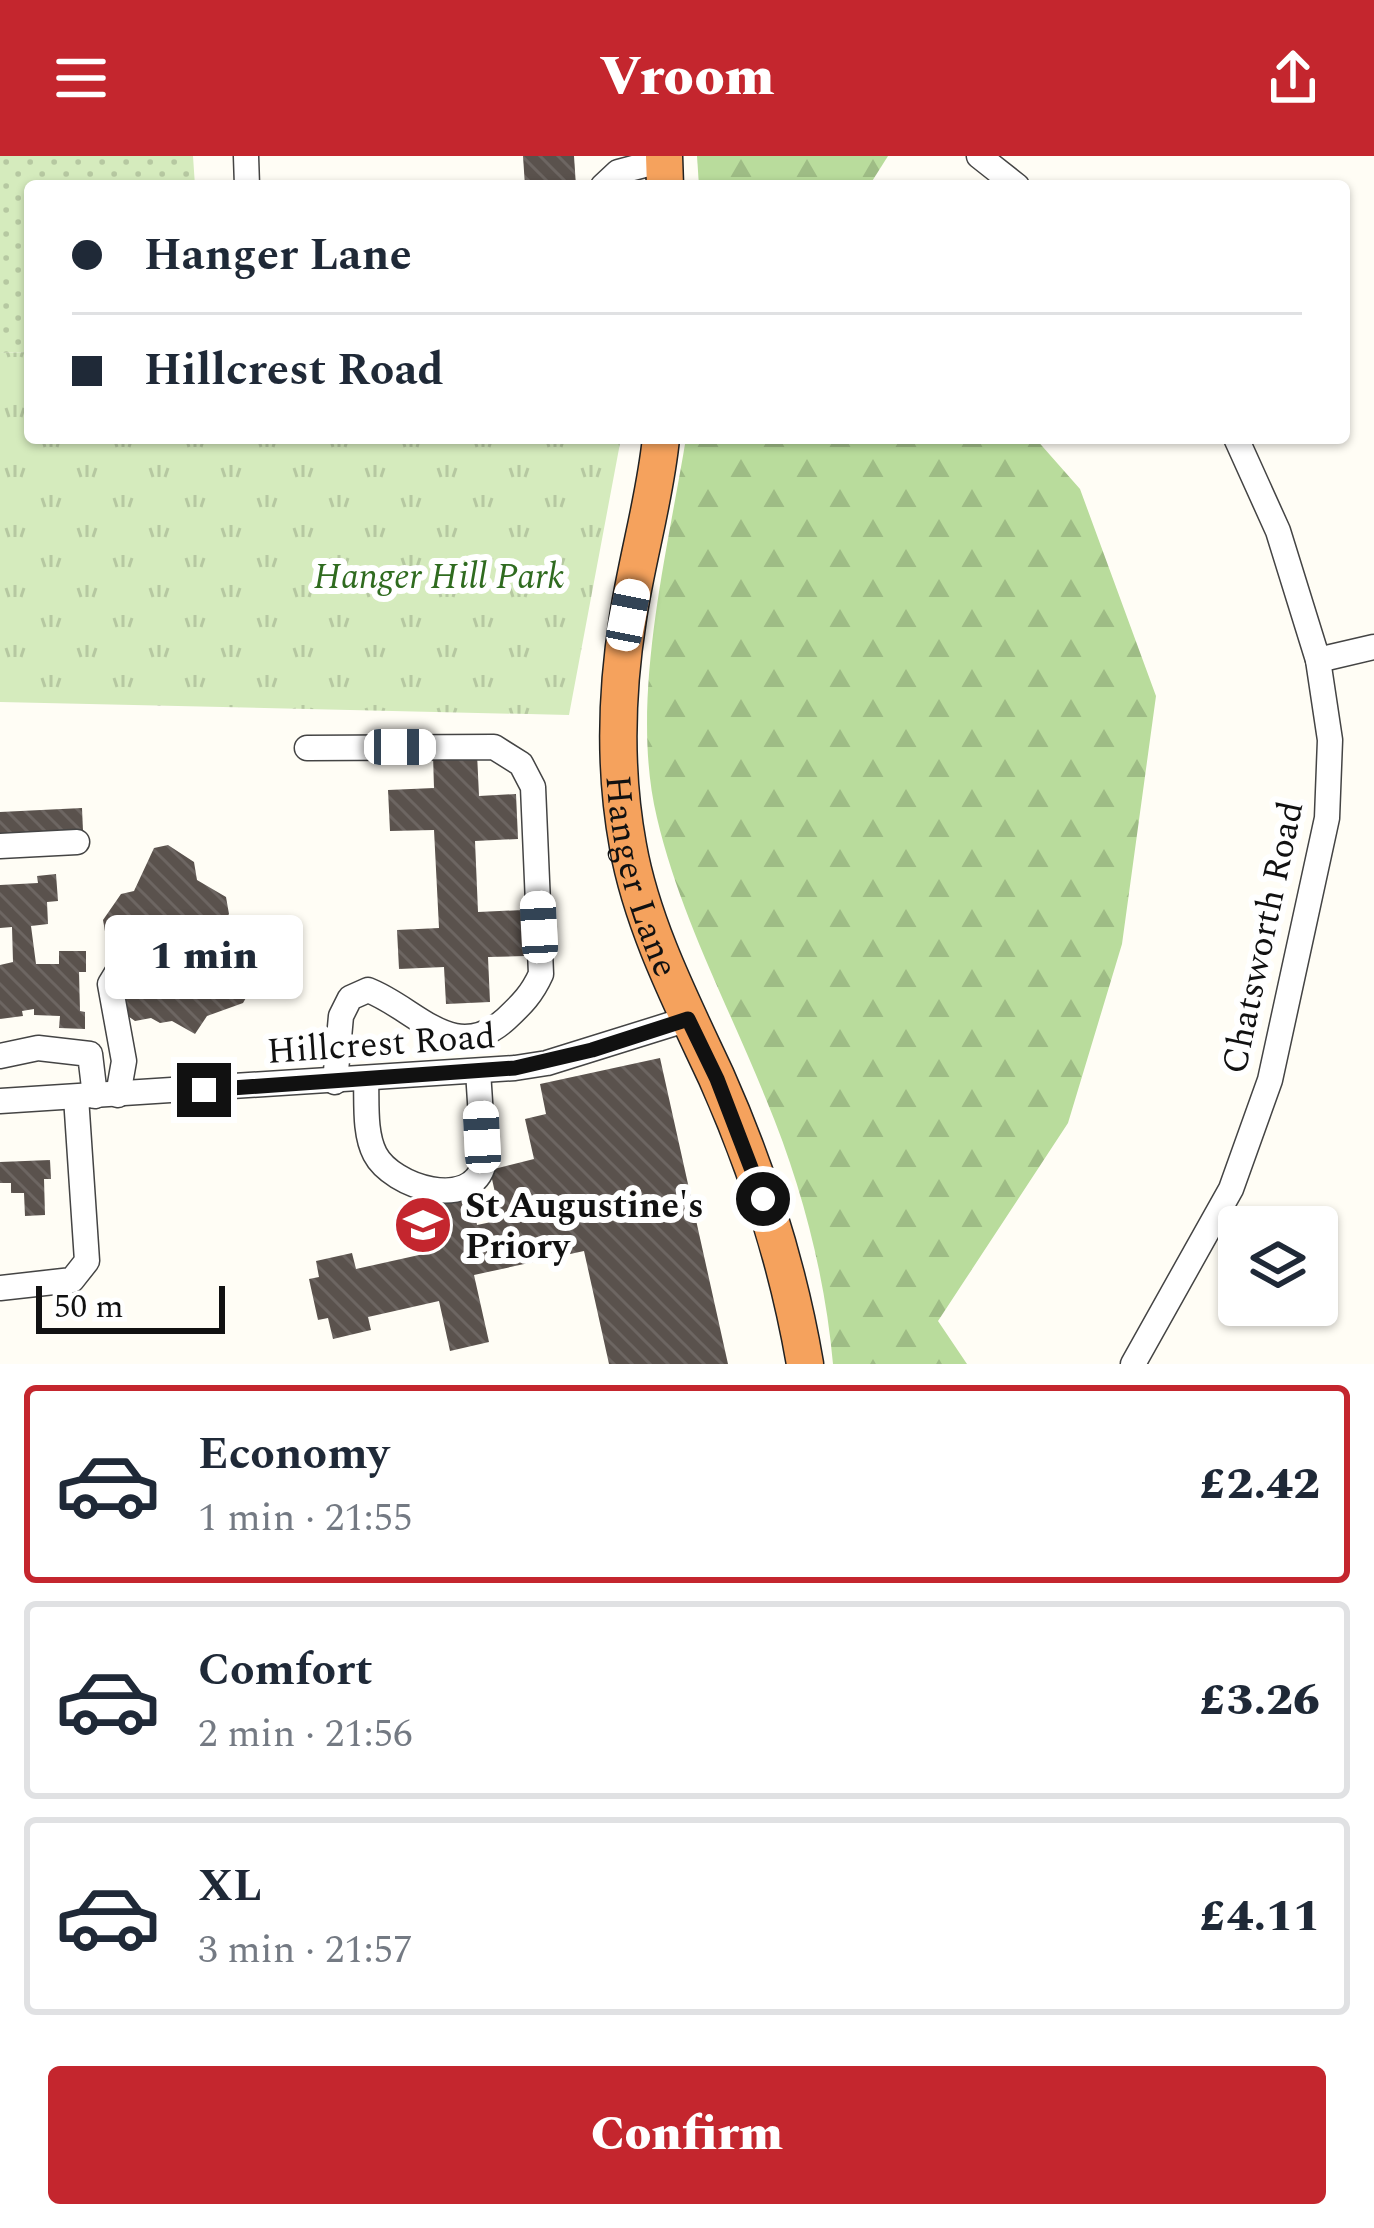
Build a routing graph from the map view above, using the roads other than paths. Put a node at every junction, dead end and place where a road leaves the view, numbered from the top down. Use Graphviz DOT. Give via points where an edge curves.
graph roads {
  1 [pos="979,156"];
  2 [pos="664,167"];
  3 [pos="609,180"];
  4 [pos="1009,180"];
  5 [pos="660,444"];
  6 [pos="1239,444"];
  7 [pos="1374,647"];
  8 [pos="1318,660"];
  9 [pos="307,748"];
  10 [pos="77,842"];
  11 [pos="0,846"];
  12 [pos="121,966"];
  13 [pos="688,1019"];
  14 [pos="0,1056"];
  15 [pos="478,1071"];
  16 [pos="366,1079"];
  17 [pos="334,1082"];
  18 [pos="96,1096"];
  19 [pos="0,1101"];
  20 [pos="0,1288"];
  21 [pos="1142,1361"];
  22 [pos="805,1364"];
  1 -- 4 [label="street"];
  2 -- 3 [label="street"];
  5 -- 13 [label="highway, Hanger Lane" via="618,692 618,760 639,890"];
  6 -- 8 [label="street, Chatsworth Road" via="1278,531"];
  7 -- 8 [label="street"];
  8 -- 21 [label="street, Chatsworth Road" via="1330,740 1327,818 1270,1080 1231,1189"];
  9 -- 17 [label="street" via="494,747 521,764 533,787 541,974 530,997 490,1034 453,1038 368,990 350,998 341,1016"];
  10 -- 11 [label="street"];
  12 -- 18 [label="street" via="110,984 124,1061"];
  13 -- 15 [label="street, Hillcrest Road" via="547,1063"];
  13 -- 22 [label="highway, Hanger Lane" via="777,1238"];
  14 -- 18 [label="street" via="38,1048 90,1054"];
  15 -- 16 [label="street, Hillcrest Road"];
  15 -- 16 [label="street" via="482,1173 451,1190 416,1186 377,1159"];
  16 -- 17 [label="street, Hillcrest Road"];
  17 -- 18 [label="street, Hillcrest Road"];
  18 -- 19 [label="street, Hillcrest Road"];
  18 -- 20 [label="street" via="86,1261 72,1280"];
}
